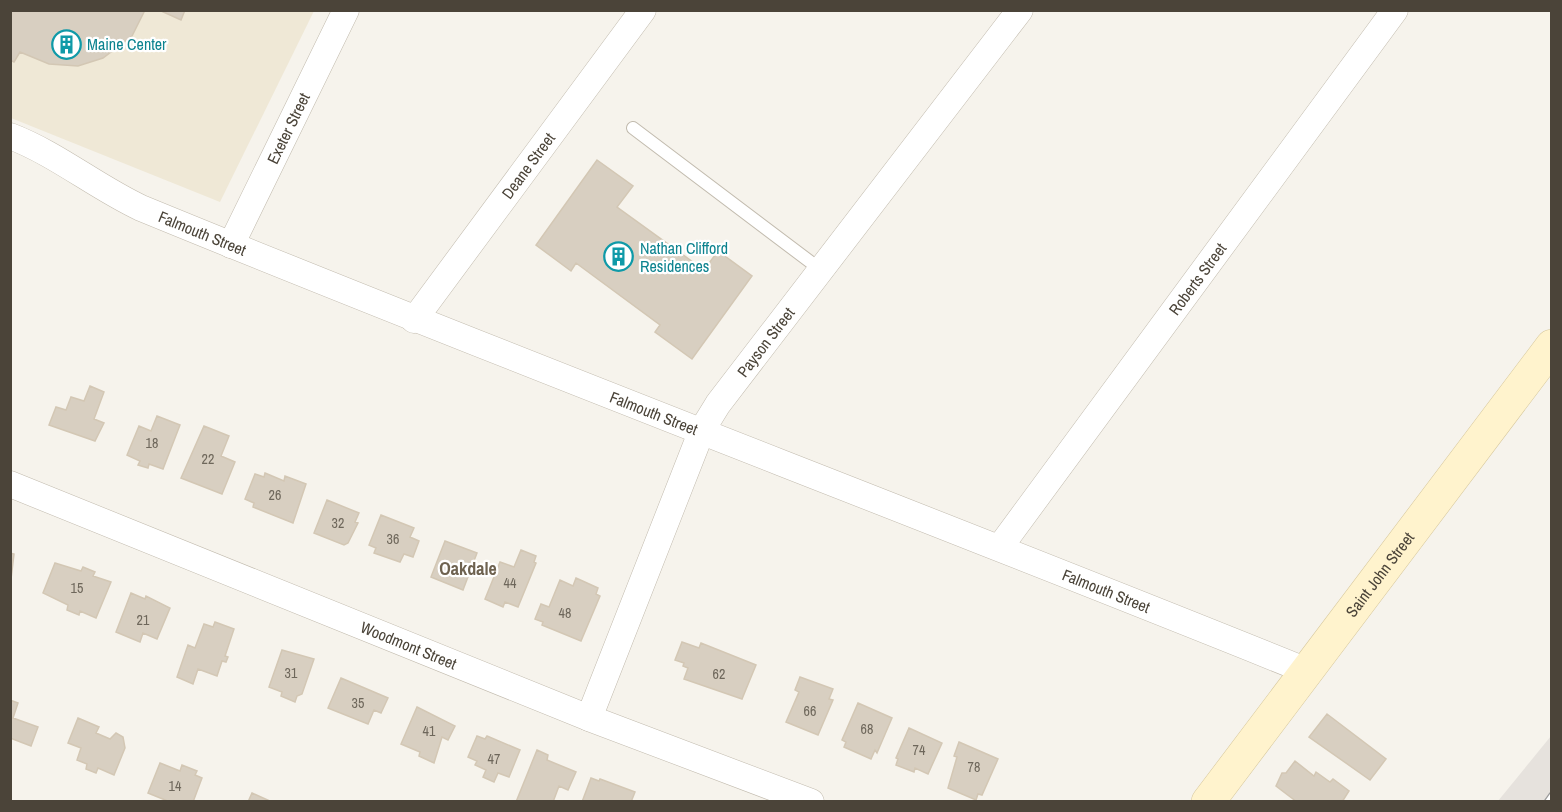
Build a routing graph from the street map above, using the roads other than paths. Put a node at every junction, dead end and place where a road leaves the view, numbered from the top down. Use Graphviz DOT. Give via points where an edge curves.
graph roads {
  1 [pos="346,10"];
  2 [pos="643,10"];
  3 [pos="1020,10"];
  4 [pos="1395,10"];
  5 [pos="633,128"];
  6 [pos="10,136"];
  7 [pos="231,245"];
  8 [pos="821,270"];
  9 [pos="414,320"];
  10 [pos="1551,346"];
  11 [pos="702,430"];
  12 [pos="10,484"];
  13 [pos="1000,548"];
  14 [pos="1307,671"];
  15 [pos="589,718"];
  16 [pos="811,801"];
  17 [pos="1208,801"];
  1 -- 7 [label="street, Exeter Street"];
  2 -- 9 [label="street, Deane Street"];
  3 -- 8 [label="street, Payson Street"];
  4 -- 13 [label="street, Roberts Street"];
  5 -- 8 [label="lane"];
  6 -- 7 [label="street, Falmouth Street" via="48,153 126,201"];
  7 -- 9 [label="street, Falmouth Street"];
  8 -- 11 [label="street, Payson Street"];
  9 -- 11 [label="street, Falmouth Street"];
  10 -- 14 [label="main road, Saint John Street"];
  11 -- 13 [label="street, Falmouth Street"];
  11 -- 15 [label="street, Payson Street"];
  12 -- 15 [label="street, Woodmont Street"];
  13 -- 14 [label="street, Falmouth Street"];
  14 -- 17 [label="main road, Saint John Street"];
  15 -- 16 [label="street, Woodmont Street"];
}
